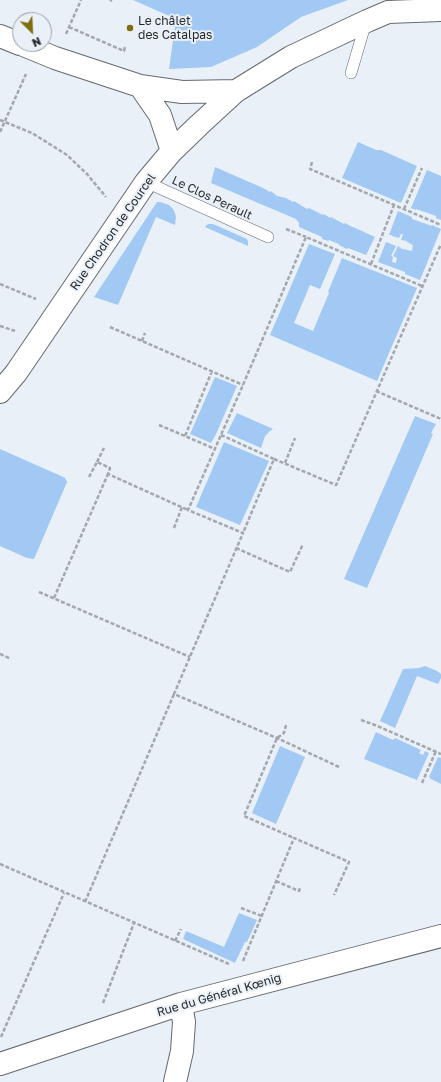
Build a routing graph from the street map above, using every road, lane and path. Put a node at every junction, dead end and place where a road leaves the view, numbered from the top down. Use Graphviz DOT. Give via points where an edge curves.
graph roads {
  1 [pos="81,0"];
  2 [pos="441,10"];
  3 [pos="366,21"];
  4 [pos="69,27"];
  5 [pos="0,36"];
  6 [pos="12,41"];
  7 [pos="125,47"];
  8 [pos="40,52"];
  9 [pos="55,58"];
  10 [pos="351,73"];
  11 [pos="23,80"];
  12 [pos="140,86"];
  13 [pos="236,91"];
  14 [pos="0,120"];
  15 [pos="4,122"];
  16 [pos="0,132"];
  17 [pos="172,151"];
  18 [pos="312,162"];
  19 [pos="422,168"];
  20 [pos="146,182"];
  21 [pos="394,205"];
  22 [pos="404,209"];
  23 [pos="122,217"];
  24 [pos="441,225"];
  25 [pos="268,237"];
  26 [pos="441,244"];
  27 [pos="371,264"];
  28 [pos="0,284"];
  29 [pos="422,286"];
  30 [pos="60,310"];
  31 [pos="110,327"];
  32 [pos="145,334"];
  33 [pos="142,341"];
  34 [pos="212,371"];
  35 [pos="243,385"];
  36 [pos="376,391"];
  37 [pos="0,392"];
  38 [pos="441,419"];
  39 [pos="159,425"];
  40 [pos="221,435"];
  41 [pos="185,436"];
  42 [pos="295,438"];
  43 [pos="104,448"];
  44 [pos="215,450"];
  45 [pos="274,459"];
  46 [pos="97,462"];
  47 [pos="285,463"];
  48 [pos="108,474"];
  49 [pos="89,477"];
  50 [pos="182,507"];
  51 [pos="188,510"];
  52 [pos="174,528"];
  53 [pos="243,533"];
  54 [pos="303,544"];
  55 [pos="236,548"];
  56 [pos="38,592"];
  57 [pos="54,598"];
  58 [pos="0,654"];
  59 [pos="190,657"];
  60 [pos="11,659"];
  61 [pos="174,694"];
  62 [pos="360,720"];
  63 [pos="286,725"];
  64 [pos="277,738"];
  65 [pos="436,751"];
  66 [pos="441,754"];
  67 [pos="340,766"];
  68 [pos="422,783"];
  69 [pos="294,838"];
  70 [pos="0,864"];
  71 [pos="276,881"];
  72 [pos="300,888"];
  73 [pos="64,892"];
  74 [pos="334,895"];
  75 [pos="84,902"];
  76 [pos="241,908"];
  77 [pos="262,916"];
  78 [pos="134,923"];
  79 [pos="181,929"];
  80 [pos="441,936"];
  81 [pos="176,941"];
  82 [pos="242,962"];
  83 [pos="226,963"];
  84 [pos="181,1004"];
  85 [pos="91,1033"];
  86 [pos="0,1040"];
  87 [pos="0,1064"];
  88 [pos="175,1082"];
  1 -- 4 [label="path"];
  2 -- 3 [label="street, Rue Chodron de Courcel" via="388,12"];
  3 -- 10 [label="lane"];
  3 -- 13 [label="street, Rue Chodron de Courcel" via="291,57"];
  4 -- 7 [label="path" via="124,51"];
  4 -- 9 [label="path"];
  5 -- 6 [label="street"];
  8 -- 9 [label="street"];
  9 -- 12 [label="street"];
  11 -- 15 [label="path"];
  12 -- 13 [label="street" via="182,92"];
  12 -- 17 [label="street" via="160,115"];
  13 -- 17 [label="street, Rue Chodron de Courcel"];
  14 -- 15 [label="path"];
  15 -- 16 [label="path"];
  15 -- 23 [label="path" via="32,134 67,155 87,174"];
  17 -- 20 [label="street, Rue Chodron de Courcel"];
  18 -- 21 [label="path" via="310,168"];
  19 -- 22 [label="path"];
  20 -- 23 [label="street, Rue Chodron de Courcel"];
  20 -- 25 [label="lane, Le Clos Perault"];
  21 -- 22 [label="path"];
  21 -- 27 [label="path"];
  22 -- 24 [label="path"];
  23 -- 30 [label="street, Rue Chodron de Courcel"];
  26 -- 29 [label="path"];
  27 -- 29 [label="path"];
  27 -- 35 [label="path" via="306,237"];
  28 -- 30 [label="path"];
  29 -- 36 [label="path"];
  30 -- 37 [label="street, Rue Chodron de Courcel"];
  31 -- 33 [label="path"];
  32 -- 33 [label="path"];
  33 -- 34 [label="path"];
  34 -- 35 [label="path"];
  34 -- 41 [label="path"];
  35 -- 40 [label="path"];
  36 -- 38 [label="path"];
  36 -- 47 [label="path" via="336,485"];
  39 -- 41 [label="path"];
  40 -- 44 [label="path"];
  40 -- 45 [label="path"];
  41 -- 44 [label="path"];
  42 -- 47 [label="path"];
  43 -- 46 [label="path"];
  44 -- 51 [label="path"];
  45 -- 47 [label="path"];
  45 -- 53 [label="path"];
  46 -- 48 [label="path" via="110,468"];
  46 -- 49 [label="path"];
  48 -- 50 [label="path"];
  48 -- 57 [label="path"];
  50 -- 51 [label="path"];
  50 -- 52 [label="path"];
  51 -- 53 [label="path"];
  53 -- 55 [label="path"];
  54 -- 55 [label="path" via="290,572"];
  55 -- 59 [label="path"];
  56 -- 57 [label="path"];
  57 -- 59 [label="path"];
  58 -- 60 [label="path"];
  59 -- 61 [label="path"];
  61 -- 64 [label="path"];
  61 -- 75 [label="path"];
  62 -- 65 [label="path"];
  63 -- 64 [label="path" via="284,732"];
  64 -- 67 [label="path"];
  64 -- 69 [label="path" via="244,816"];
  65 -- 66 [label="path"];
  65 -- 68 [label="path"];
  69 -- 71 [label="path"];
  69 -- 74 [label="path" via="349,862"];
  70 -- 73 [label="path"];
  71 -- 72 [label="path" via="298,891"];
  71 -- 77 [label="path"];
  73 -- 75 [label="path"];
  73 -- 86 [label="path"];
  75 -- 78 [label="path"];
  76 -- 77 [label="path"];
  77 -- 82 [label="path"];
  78 -- 81 [label="path"];
  78 -- 85 [label="path"];
  79 -- 81 [label="path"];
  80 -- 84 [label="street, Rue du Général Kœnig"];
  81 -- 83 [label="path"];
  84 -- 85 [label="street, Rue du Général Kœnig"];
  84 -- 88 [label="street" via="184,1022 182,1051"];
  85 -- 87 [label="street, Rue du Général Kœnig"];
}
